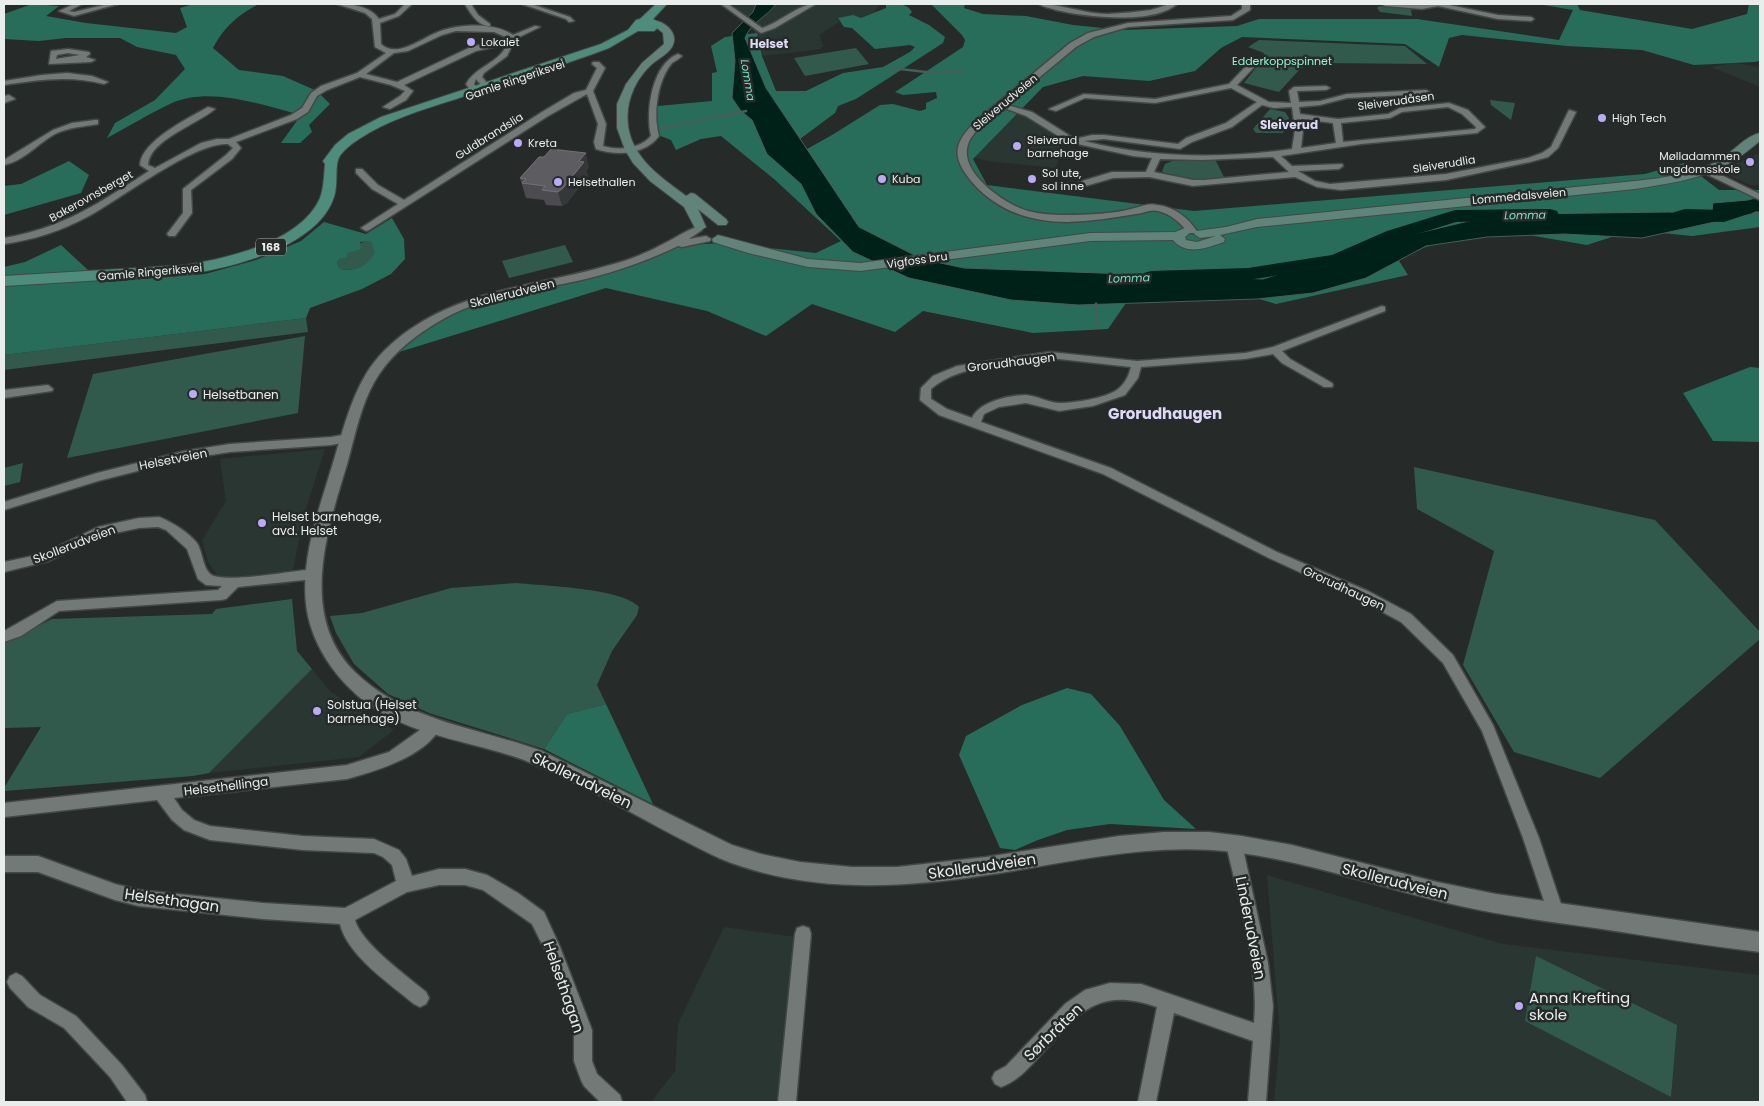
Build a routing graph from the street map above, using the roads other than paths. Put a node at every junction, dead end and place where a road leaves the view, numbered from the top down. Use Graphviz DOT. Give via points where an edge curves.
graph roads {
  1 [pos="79,4"];
  2 [pos="115,4"];
  3 [pos="340,4"];
  4 [pos="409,4"];
  5 [pos="468,4"];
  6 [pos="525,4"];
  7 [pos="662,4"];
  8 [pos="668,4"];
  9 [pos="724,4"];
  10 [pos="814,4"];
  11 [pos="1042,4"];
  12 [pos="1174,4"];
  13 [pos="1246,4"];
  14 [pos="1385,4"];
  15 [pos="1440,4"];
  16 [pos="364,7"];
  17 [pos="1531,20"];
  18 [pos="571,21"];
  19 [pos="378,22"];
  20 [pos="488,25"];
  21 [pos="649,26"];
  22 [pos="537,27"];
  23 [pos="512,39"];
  24 [pos="393,51"];
  25 [pos="678,56"];
  26 [pos="79,59"];
  27 [pos="91,60"];
  28 [pos="596,64"];
  29 [pos="1253,64"];
  30 [pos="360,75"];
  31 [pos="104,82"];
  32 [pos="4,83"];
  33 [pos="481,84"];
  34 [pos="397,85"];
  35 [pos="1232,86"];
  36 [pos="1326,88"];
  37 [pos="589,91"];
  38 [pos="1426,92"];
  39 [pos="1261,102"];
  40 [pos="1294,104"];
  41 [pos="1000,105"];
  42 [pos="387,107"];
  43 [pos="211,109"];
  44 [pos="1053,109"];
  45 [pos="1572,112"];
  46 [pos="1297,116"];
  47 [pos="1338,121"];
  48 [pos="95,122"];
  49 [pos="1756,139"];
  50 [pos="231,141"];
  51 [pos="1075,141"];
  52 [pos="1340,145"];
  53 [pos="630,149"];
  54 [pos="1296,151"];
  55 [pos="1275,154"];
  56 [pos="1157,156"];
  57 [pos="4,163"];
  58 [pos="641,163"];
  59 [pos="1339,166"];
  60 [pos="1706,170"];
  61 [pos="158,171"];
  62 [pos="359,171"];
  63 [pos="1292,171"];
  64 [pos="1149,174"];
  65 [pos="1082,184"];
  66 [pos="1759,197"];
  67 [pos="403,203"];
  68 [pos="726,226"];
  69 [pos="366,228"];
  70 [pos="172,234"];
  71 [pos="705,234"];
  72 [pos="1190,237"];
  73 [pos="4,241"];
  74 [pos="973,252"];
  75 [pos="780,256"];
  76 [pos="4,281"];
  77 [pos="1382,309"];
  78 [pos="1275,350"];
  79 [pos="1137,364"];
  80 [pos="1328,385"];
  81 [pos="48,389"];
  82 [pos="4,394"];
  83 [pos="975,423"];
  84 [pos="348,438"];
  85 [pos="4,506"];
  86 [pos="4,567"];
  87 [pos="314,574"];
  88 [pos="235,582"];
  89 [pos="4,637"];
  90 [pos="434,726"];
  91 [pos="162,794"];
  92 [pos="4,810"];
  93 [pos="1234,844"];
  94 [pos="4,864"];
  95 [pos="406,886"];
  96 [pos="1556,913"];
  97 [pos="346,916"];
  98 [pos="803,934"];
  99 [pos="1760,942"];
  100 [pos="16,982"];
  101 [pos="420,998"];
  102 [pos="1167,1002"];
  103 [pos="1262,1035"];
  104 [pos="1001,1078"];
  105 [pos="138,1102"];
  106 [pos="613,1102"];
  107 [pos="787,1102"];
  108 [pos="1148,1102"];
  109 [pos="1257,1102"];
  1 -- 2 [label="street" via="62,11 74,14"];
  3 -- 16 [label="street"];
  4 -- 19 [label="street" via="397,15"];
  5 -- 20 [label="street"];
  6 -- 18 [label="street"];
  7 -- 21 [label="main road, 168"];
  8 -- 21 [label="main road, 168"];
  9 -- 10 [label="street" via="758,29 773,27"];
  11 -- 12 [label="street" via="1101,16 1158,11"];
  13 -- 41 [label="street, Sleiverudveien" via="1244,13 1233,18 1119,27 1091,35 1073,45"];
  14 -- 15 [label="street" via="1422,7"];
  15 -- 17 [label="street" via="1498,17"];
  16 -- 19 [label="street"];
  19 -- 24 [label="street" via="378,48"];
  21 -- 33 [label="main road, Gamle Ringeriksvei / 168" via="599,49"];
  21 -- 53 [label="main road" via="663,45 659,54 636,77 624,100 621,121"];
  22 -- 23 [label="street"];
  23 -- 24 [label="street" via="494,30 455,29 407,49"];
  23 -- 33 [label="street"];
  23 -- 34 [label="street" via="474,49"];
  24 -- 30 [label="street, Bakerovnsberget"];
  25 -- 53 [label="street" via="669,63 660,82 652,119 656,136 647,144"];
  26 -- 27 [label="street"];
  28 -- 37 [label="street" via="601,68"];
  29 -- 35 [label="street"];
  30 -- 34 [label="street"];
  30 -- 50 [label="street, Bakerovnsberget" via="324,88 314,95 305,110 294,116"];
  31 -- 32 [label="street" via="66,75"];
  33 -- 76 [label="main road, Gamle Ringeriksvei / 168" via="372,130 350,144 332,162 327,197 313,219 285,240 244,258 178,271"];
  34 -- 42 [label="street" via="406,88 408,94"];
  35 -- 39 [label="street, Sleiverudåsen"];
  35 -- 44 [label="street" via="1155,101 1084,96"];
  36 -- 40 [label="street" via="1294,89"];
  37 -- 53 [label="street" via="602,124 600,147 606,150"];
  37 -- 67 [label="street, Guldbrandslia" via="545,114"];
  38 -- 40 [label="street, Sleiverudåsen" via="1347,96 1320,103"];
  39 -- 40 [label="street, Sleiverudåsen" via="1274,106"];
  39 -- 51 [label="street" via="1229,126 1189,140 1180,147 1104,137"];
  40 -- 46 [label="street"];
  41 -- 51 [label="street, Sleiverudåsen" via="1029,114"];
  41 -- 72 [label="street, Sleiverudveien" via="971,131 961,148 961,158 968,171 994,198 1020,213 1055,219 1137,211 1159,214 1169,217"];
  43 -- 61 [label="street, Bakerovnsberget" via="166,136 150,150 143,164"];
  45 -- 63 [label="street, Sleiverudlia" via="1554,148 1545,155 1522,162 1446,178 1341,187 1321,185"];
  46 -- 47 [label="street"];
  46 -- 54 [label="street"];
  47 -- 52 [label="street"];
  47 -- 52 [label="street, Sleiverudåsen" via="1390,116 1400,110 1449,106 1461,108 1481,127"];
  48 -- 57 [label="street" via="52,133 22,155"];
  49 -- 60 [label="main road, Lommedalsveien"];
  50 -- 61 [label="street, Bakerovnsberget" via="204,145"];
  50 -- 70 [label="street" via="236,144 235,151 187,189 187,216"];
  51 -- 56 [label="street, Sleiverudåsen" via="1103,149"];
  52 -- 54 [label="street, Sleiverudåsen"];
  53 -- 58 [label="main road"];
  54 -- 55 [label="street, Sleiverudåsen"];
  55 -- 56 [label="street, Sleiverudåsen" via="1203,158"];
  55 -- 63 [label="street, Sleiverudlia"];
  56 -- 64 [label="street"];
  58 -- 68 [label="main road" via="671,182"];
  58 -- 71 [label="main road" via="654,178 689,204"];
  59 -- 63 [label="street"];
  60 -- 66 [label="street"];
  60 -- 72 [label="main road, Lommedalsveien" via="1673,180 1635,185 1325,216 1267,224 1257,230"];
  61 -- 73 [label="street, Bakerovnsberget" via="56,230"];
  62 -- 67 [label="street" via="375,187"];
  63 -- 64 [label="street, Sleiverudlia" via="1204,184"];
  64 -- 65 [label="street" via="1112,176"];
  67 -- 69 [label="street, Guldbrandslia"];
  68 -- 71 [label="main road" via="708,222"];
  68 -- 71 [label="main road" via="727,235"];
  68 -- 75 [label="main road"];
  71 -- 75 [label="main road"];
  71 -- 84 [label="street, Skollerudveien" via="601,272 486,298 457,308 425,325 389,352 370,377 356,408"];
  72 -- 74 [label="main road, Lommedalsveien" via="1065,241"];
  74 -- 75 [label="main road, Vigfoss bru" via="860,267 824,265"];
  77 -- 78 [label="street, Grorudhaugen"];
  78 -- 79 [label="street, Grorudhaugen" via="1245,356"];
  78 -- 80 [label="street" via="1286,361"];
  79 -- 83 [label="street" via="1133,378 1120,392 1105,398 1059,406 1026,400 996,404 980,412"];
  79 -- 83 [label="street, Grorudhaugen" via="1050,355 961,368 937,378 926,388 925,400 943,412"];
  81 -- 82 [label="street"];
  83 -- 96 [label="street, Grorudhaugen" via="1107,472 1406,618 1448,659 1488,728"];
  84 -- 85 [label="street, Helsetveien" via="185,455 97,477"];
  84 -- 87 [label="street, Skollerudveien" via="322,522"];
  86 -- 88 [label="street, Skollerudveien" via="45,558 98,532 159,522 192,546 203,575 210,581"];
  87 -- 88 [label="street, Skollerudveien"];
  87 -- 90 [label="street, Skollerudveien" via="312,590 316,622 348,676 381,702"];
  88 -- 89 [label="street, Skollerudveien" via="221,595 57,606"];
  90 -- 91 [label="street, Helsethellinga" via="402,754 384,763 347,772"];
  90 -- 93 [label="street, Skollerudveien" via="492,742 571,772 716,847 747,859 815,874 903,876 1118,845 1169,841"];
  91 -- 92 [label="street, Helsethellinga"];
  91 -- 95 [label="street" via="189,825 210,833 303,843 374,846 386,850 402,866"];
  93 -- 96 [label="street, Skollerudveien" via="1290,853 1453,896"];
  93 -- 103 [label="street, Linderudveien" via="1260,963 1264,1006"];
  94 -- 97 [label="street, Helsethagan" via="38,864 139,898"];
  95 -- 97 [label="street, Helsethagan"];
  95 -- 106 [label="street, Helsethagan" via="438,877 465,877 487,884 538,918 583,1030 583,1061 590,1080"];
  96 -- 99 [label="street, Skollerudveien"];
  97 -- 101 [label="street" via="350,932 384,968"];
  98 -- 107 [label="street"];
  100 -- 105 [label="street" via="34,1001 70,1022 116,1071"];
  102 -- 103 [label="street, Sørbråten"];
  102 -- 104 [label="street, Sørbråten" via="1128,991 1091,996 1071,1010 1012,1072"];
  102 -- 108 [label="street"];
  103 -- 109 [label="street, Linderudveien"];
}
